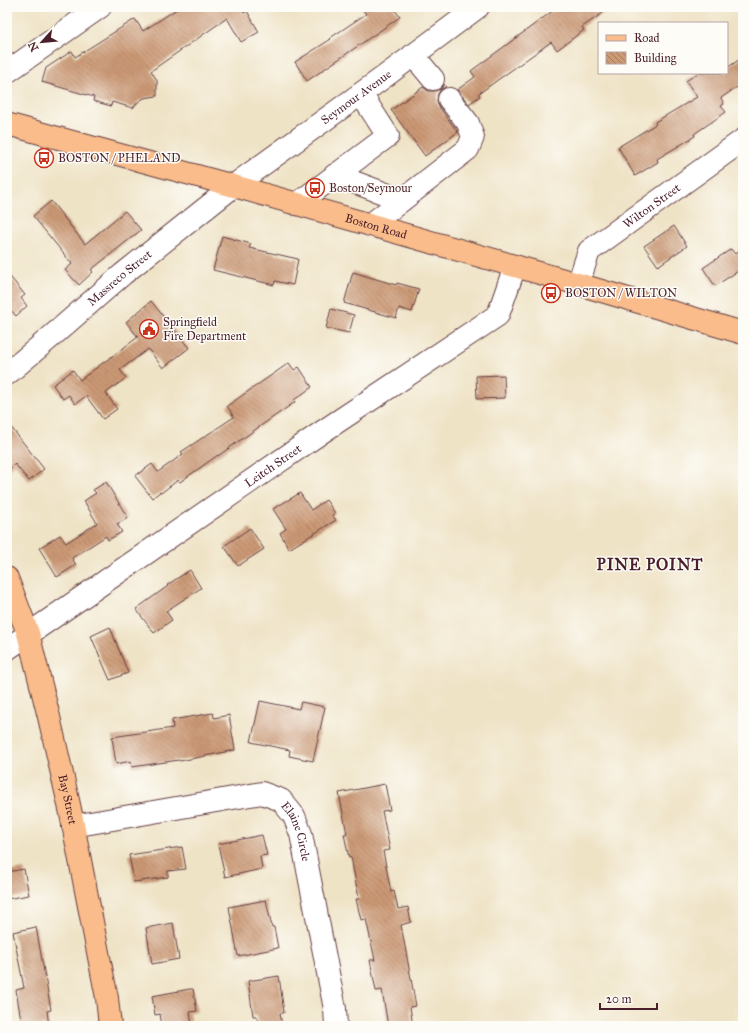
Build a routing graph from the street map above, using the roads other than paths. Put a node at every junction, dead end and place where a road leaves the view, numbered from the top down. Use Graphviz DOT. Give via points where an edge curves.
graph roads {
  1 [pos="100,7"];
  2 [pos="478,7"];
  3 [pos="413,55"];
  4 [pos="7,72"];
  5 [pos="433,79"];
  6 [pos="361,94"];
  7 [pos="449,99"];
  8 [pos="7,124"];
  9 [pos="743,140"];
  10 [pos="335,175"];
  11 [pos="234,186"];
  12 [pos="402,200"];
  13 [pos="297,204"];
  14 [pos="370,225"];
  15 [pos="515,266"];
  16 [pos="578,284"];
  17 [pos="743,333"];
  18 [pos="7,374"];
  19 [pos="7,578"];
  20 [pos="28,633"];
  21 [pos="7,649"];
  22 [pos="73,826"];
  23 [pos="110,1026"];
  24 [pos="336,1026"];
  1 -- 4 [label="street"];
  2 -- 3 [label="street, Seymour Avenue"];
  3 -- 5 [label="street"];
  3 -- 6 [label="street, Seymour Avenue"];
  6 -- 10 [label="street" via="388,136"];
  6 -- 11 [label="street, Seymour Avenue"];
  7 -- 12 [label="street" via="468,123 473,137 468,149"];
  8 -- 11 [label="main road, Boston Road"];
  9 -- 16 [label="street, Wilton Street" via="589,251"];
  10 -- 12 [label="street"];
  10 -- 13 [label="street"];
  11 -- 13 [label="main road, Boston Road"];
  11 -- 18 [label="street, Massreco Street" via="123,274"];
  12 -- 14 [label="street"];
  13 -- 14 [label="main road, Boston Road"];
  14 -- 15 [label="main road, Boston Road"];
  15 -- 16 [label="main road, Boston Road"];
  15 -- 20 [label="street, Leitch Street" via="498,315"];
  16 -- 17 [label="main road, Boston Road"];
  19 -- 20 [label="main road, Bay Street"];
  20 -- 21 [label="street, Leitch Street"];
  20 -- 22 [label="main road, Bay Street"];
  22 -- 23 [label="main road, Bay Street" via="107,998"];
  22 -- 24 [label="street, Elaine Circle" via="262,793 281,800 294,816 301,834"];
}
